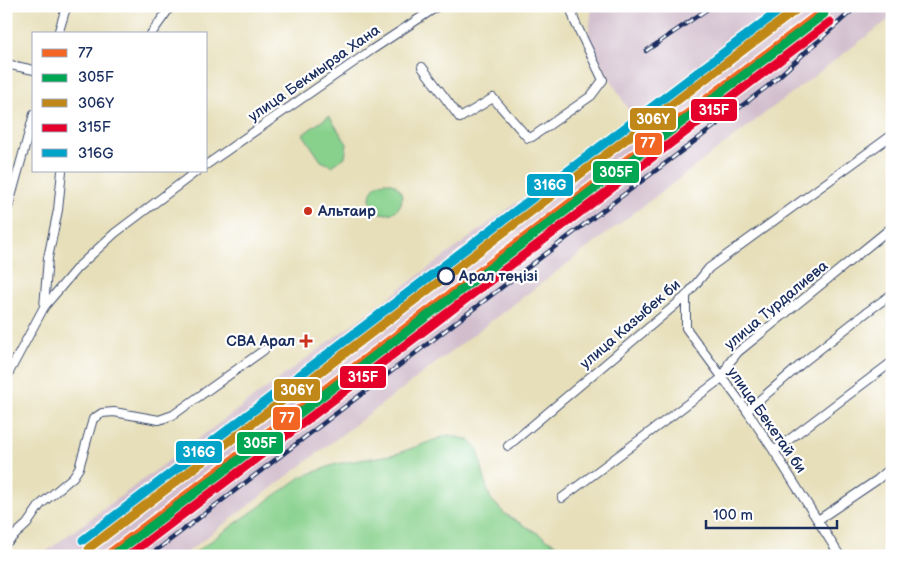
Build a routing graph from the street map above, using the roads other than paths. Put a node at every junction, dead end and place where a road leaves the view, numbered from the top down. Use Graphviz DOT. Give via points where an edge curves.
graph roads {
  1 [pos="69,6"];
  2 [pos="170,6"];
  3 [pos="438,6"];
  4 [pos="570,6"];
  5 [pos="59,32"];
  6 [pos="152,32"];
  7 [pos="6,64"];
  8 [pos="422,67"];
  9 [pos="32,70"];
  10 [pos="32,121"];
  11 [pos="892,135"];
  12 [pos="208,164"];
  13 [pos="62,172"];
  14 [pos="196,172"];
  15 [pos="6,215"];
  16 [pos="892,227"];
  17 [pos="892,294"];
  18 [pos="686,296"];
  19 [pos="44,307"];
  20 [pos="264,350"];
  21 [pos="892,362"];
  22 [pos="6,378"];
  23 [pos="722,378"];
  24 [pos="746,411"];
  25 [pos="508,446"];
  26 [pos="774,451"];
  27 [pos="892,467"];
  28 [pos="562,498"];
  29 [pos="818,520"];
  30 [pos="6,544"];
  31 [pos="840,556"];
  1 -- 5 [label="street"];
  2 -- 6 [label="street"];
  3 -- 12 [label="street, улица Бекмырза Хана"];
  4 -- 8 [label="street" via="603,80 591,96 532,137 528,138 493,98 460,118"];
  7 -- 9 [label="street"];
  10 -- 15 [label="street"];
  11 -- 18 [label="street, улица Казыбек би" via="709,268"];
  13 -- 19 [label="street"];
  14 -- 19 [label="street" via="115,233 77,268"];
  16 -- 23 [label="street, улица Турдалиева" via="738,352"];
  17 -- 24 [label="street"];
  18 -- 23 [label="street, улица Бекетай би" via="686,328"];
  18 -- 25 [label="street, улица Казыбек би"];
  19 -- 22 [label="street"];
  20 -- 30 [label="street" via="160,420 114,412 102,412 93,418 76,473 40,505 27,524"];
  21 -- 26 [label="street"];
  23 -- 24 [label="street, улица Бекетай би"];
  23 -- 28 [label="street, улица Турдалиева"];
  24 -- 26 [label="street, улица Бекетай би"];
  26 -- 29 [label="street, улица Бекетай би"];
  27 -- 29 [label="street"];
  29 -- 31 [label="street, улица Бекетай би"];
}
